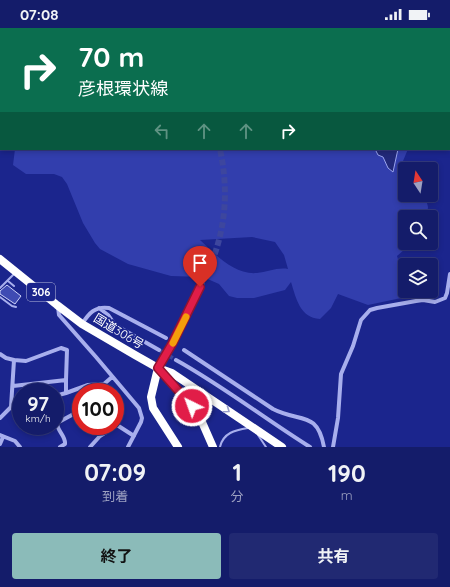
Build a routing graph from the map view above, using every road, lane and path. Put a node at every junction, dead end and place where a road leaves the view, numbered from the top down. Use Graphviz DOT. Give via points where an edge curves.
graph roads {
  1 [pos="0,258"];
  2 [pos="16,272"];
  3 [pos="450,274"];
  4 [pos="8,281"];
  5 [pos="14,286"];
  6 [pos="200,287"];
  7 [pos="0,288"];
  8 [pos="0,297"];
  9 [pos="57,305"];
  10 [pos="16,306"];
  11 [pos="99,308"];
  12 [pos="82,324"];
  13 [pos="166,338"];
  14 [pos="159,350"];
  15 [pos="184,350"];
  16 [pos="0,355"];
  17 [pos="14,360"];
  18 [pos="176,360"];
  19 [pos="158,368"];
  20 [pos="112,377"];
  21 [pos="66,380"];
  22 [pos="13,383"];
  23 [pos="40,383"];
  24 [pos="105,383"];
  25 [pos="72,391"];
  26 [pos="66,393"];
  27 [pos="12,396"];
  28 [pos="11,406"];
  29 [pos="72,415"];
  30 [pos="0,418"];
  31 [pos="251,427"];
  32 [pos="2,436"];
  33 [pos="134,436"];
  34 [pos="0,444"];
  35 [pos="20,447"];
  36 [pos="60,447"];
  37 [pos="90,447"];
  38 [pos="128,447"];
  39 [pos="178,447"];
  40 [pos="213,447"];
  41 [pos="220,447"];
  42 [pos="266,447"];
  43 [pos="282,447"];
  44 [pos="310,447"];
  45 [pos="324,447"];
  46 [pos="334,447"];
  1 -- 2 [label="highway, 国道306号 / 306"];
  2 -- 4 [label="lane"];
  2 -- 9 [label="highway, 国道306号 / 306"];
  3 -- 46 [label="street" via="444,298 435,302 422,300 377,308 370,310 361,320 341,374"];
  4 -- 5 [label="lane"];
  4 -- 7 [label="lane"];
  6 -- 19 [label="main road"];
  8 -- 10 [label="lane"];
  9 -- 12 [label="highway, 国道306号 / 306"];
  9 -- 20 [label="street" via="59,315"];
  11 -- 12 [label="street" via="91,312"];
  11 -- 13 [label="street" via="109,308"];
  11 -- 14 [label="street" via="115,325"];
  12 -- 19 [label="highway, 国道306号 / 306"];
  15 -- 45 [label="street" via="273,409 311,422 320,432"];
  16 -- 17 [label="street"];
  17 -- 21 [label="street" via="26,361 63,348 67,351"];
  17 -- 22 [label="street"];
  18 -- 44 [label="street"];
  19 -- 31 [label="highway, one-way" via="178,376"];
  19 -- 39 [label="highway" via="151,397 153,408"];
  19 -- 40 [label="highway" via="192,406"];
  20 -- 24 [label="street"];
  20 -- 33 [label="street" via="140,411 142,418"];
  21 -- 23 [label="street"];
  21 -- 26 [label="street"];
  25 -- 26 [label="street"];
  27 -- 28 [label="street"];
  28 -- 30 [label="street"];
  29 -- 36 [label="street" via="57,423 56,426 65,440 65,444"];
  31 -- 41 [label="lane" via="230,432"];
  31 -- 42 [label="lane"];
  31 -- 43 [label="highway"];
  32 -- 34 [label="street"];
  32 -- 35 [label="street" via="15,441"];
  33 -- 37 [label="street" via="117,425 100,436"];
  33 -- 38 [label="street"];
}
